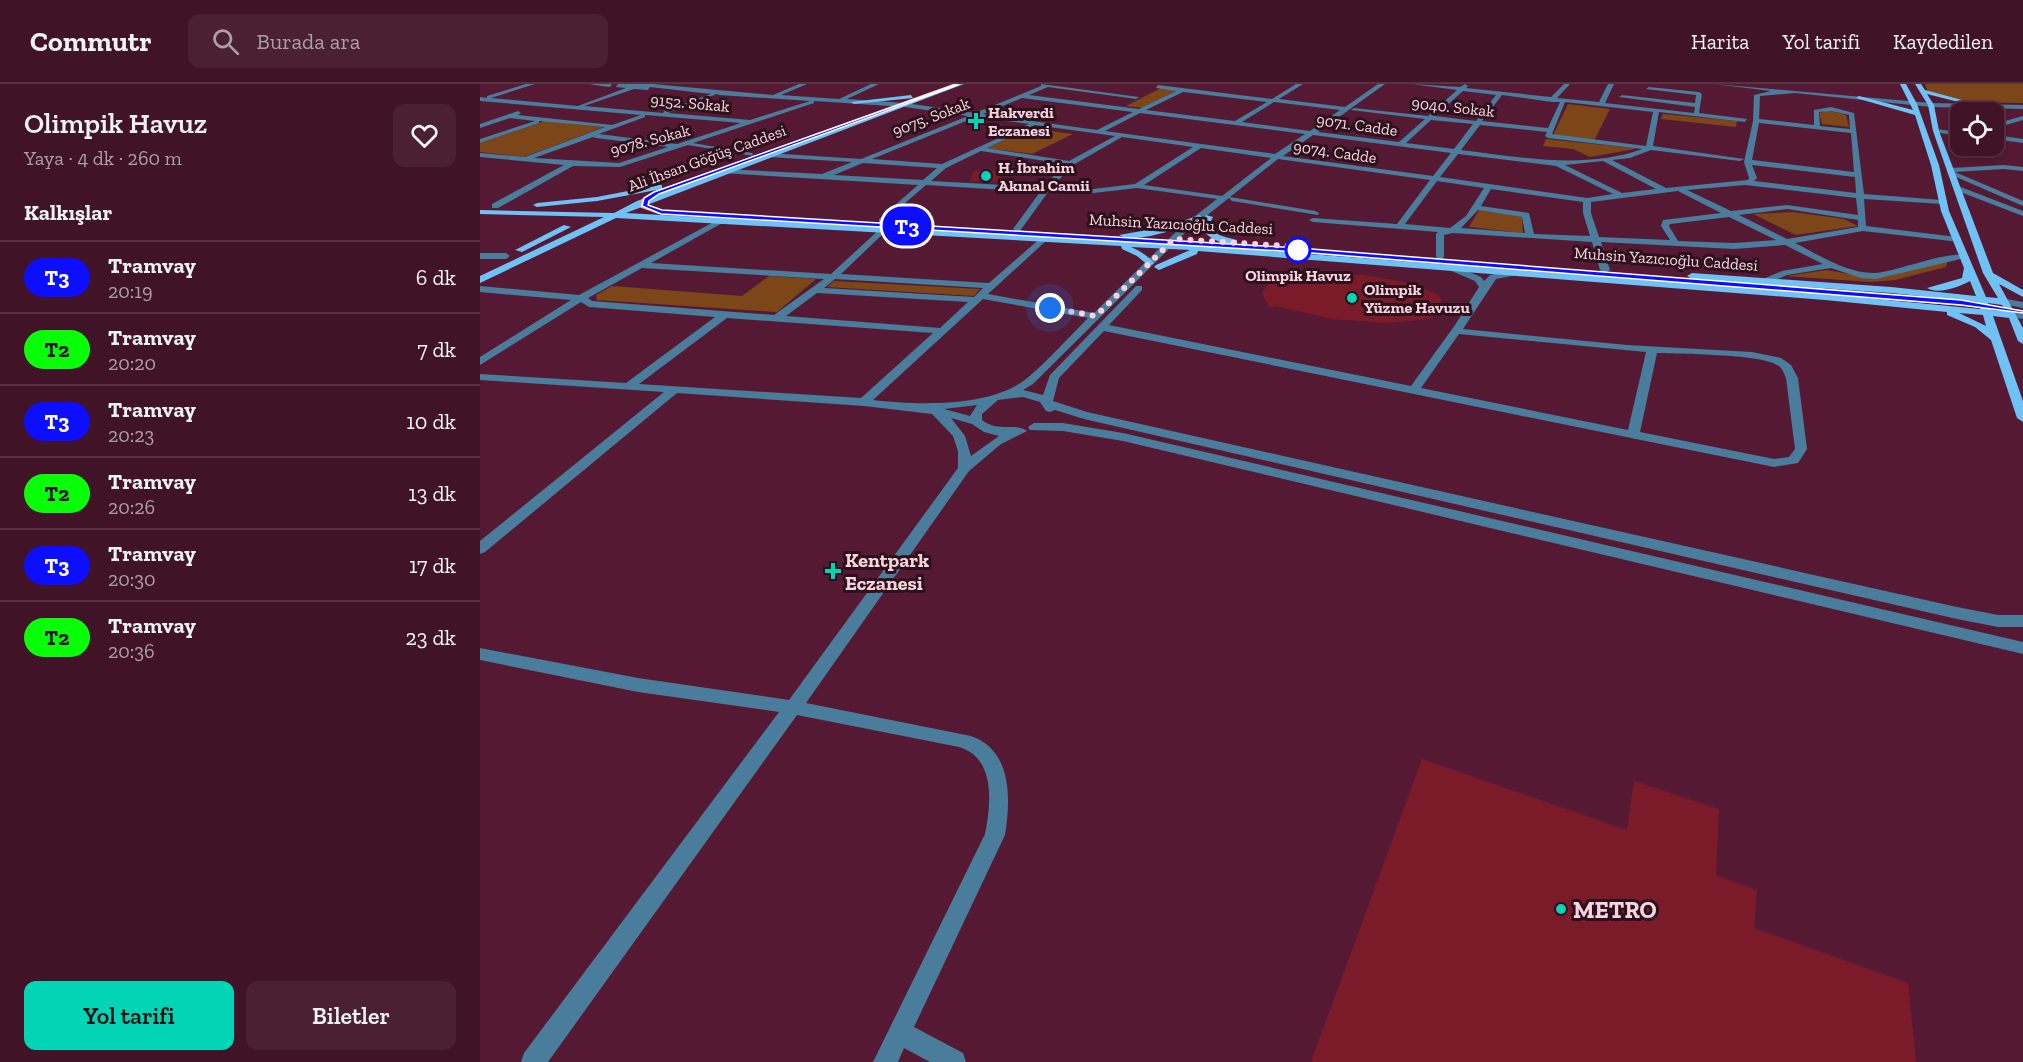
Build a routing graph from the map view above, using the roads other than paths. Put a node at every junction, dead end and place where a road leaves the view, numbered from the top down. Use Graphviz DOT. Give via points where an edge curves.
graph roads {
  1 [pos="532,84"];
  2 [pos="591,84"];
  3 [pos="701,84"];
  4 [pos="804,84"];
  5 [pos="876,84"];
  6 [pos="949,84"];
  7 [pos="961,84"];
  8 [pos="1034,84"];
  9 [pos="1300,84"];
  10 [pos="1382,84"];
  11 [pos="1389,84"];
  12 [pos="1415,84"];
  13 [pos="1467,84"];
  14 [pos="1567,84"];
  15 [pos="1604,84"];
  16 [pos="1611,84"];
  17 [pos="1717,84"];
  18 [pos="1740,84"];
  19 [pos="1748,84"];
  20 [pos="1918,84"];
  21 [pos="609,85"];
  22 [pos="634,85"];
  23 [pos="1049,85"];
  24 [pos="1161,85"];
  25 [pos="1728,85"];
  26 [pos="1651,86"];
  27 [pos="747,87"];
  28 [pos="1904,87"];
  29 [pos="1834,88"];
  30 [pos="684,90"];
  31 [pos="1151,90"];
  32 [pos="1182,90"];
  33 [pos="1242,90"];
  34 [pos="1549,90"];
  35 [pos="1461,91"];
  36 [pos="1561,91"];
  37 [pos="1825,91"];
  38 [pos="1794,92"];
  39 [pos="1921,92"];
  40 [pos="718,93"];
  41 [pos="731,93"];
  42 [pos="1143,94"];
  43 [pos="1499,95"];
  44 [pos="772,96"];
  45 [pos="1022,96"];
  46 [pos="1233,96"];
  47 [pos="1607,96"];
  48 [pos="1836,96"];
  49 [pos="919,97"];
  50 [pos="1861,97"];
  51 [pos="1136,98"];
  52 [pos="480,99"];
  53 [pos="819,100"];
  54 [pos="1552,100"];
  55 [pos="1645,100"];
  56 [pos="840,101"];
  57 [pos="1271,101"];
  58 [pos="1563,101"];
  59 [pos="1965,102"];
  60 [pos="855,103"];
  61 [pos="544,105"];
  62 [pos="905,105"];
  63 [pos="1599,105"];
  64 [pos="1696,105"];
  65 [pos="2004,105"];
  66 [pos="894,106"];
  67 [pos="1914,106"];
  68 [pos="1950,106"];
  69 [pos="1950,106"];
  70 [pos="2004,106"];
  71 [pos="2023,106"];
  72 [pos="574,107"];
  73 [pos="1931,107"];
  74 [pos="1114,108"];
  75 [pos="927,109"];
  76 [pos="1345,109"];
  77 [pos="1828,109"];
  78 [pos="1354,110"];
  79 [pos="1839,110"];
  80 [pos="918,111"];
  81 [pos="1140,111"];
  82 [pos="863,112"];
  83 [pos="879,112"];
  84 [pos="1656,112"];
  85 [pos="649,114"];
  86 [pos="659,114"];
  87 [pos="962,115"];
  88 [pos="509,116"];
  89 [pos="972,116"];
  90 [pos="1697,116"];
  91 [pos="1430,118"];
  92 [pos="2023,118"];
  93 [pos="543,120"];
  94 [pos="1745,120"];
  95 [pos="1756,121"];
  96 [pos="755,122"];
  97 [pos="1236,123"];
  98 [pos="1479,123"];
  99 [pos="2004,123"];
  100 [pos="1033,124"];
  101 [pos="480,126"];
  102 [pos="616,126"];
  103 [pos="1817,127"];
  104 [pos="1548,130"];
  105 [pos="1744,130"];
  106 [pos="1854,131"];
  107 [pos="1935,131"];
  108 [pos="1095,133"];
  109 [pos="1315,133"];
  110 [pos="1950,133"];
  111 [pos="590,135"];
  112 [pos="1120,136"];
  113 [pos="2004,138"];
  114 [pos="480,141"];
  115 [pos="2023,141"];
  116 [pos="1401,144"];
  117 [pos="685,146"];
  118 [pos="1198,147"];
  119 [pos="1649,148"];
  120 [pos="979,149"];
  121 [pos="1741,149"];
  122 [pos="1455,152"];
  123 [pos="480,155"];
  124 [pos="752,155"];
  125 [pos="768,155"];
  126 [pos="1280,158"];
  127 [pos="1604,159"];
  128 [pos="1740,159"];
  129 [pos="525,160"];
  130 [pos="856,161"];
  131 [pos="1748,162"];
  132 [pos="1070,163"];
  133 [pos="572,164"];
  134 [pos="1557,164"];
  135 [pos="943,166"];
  136 [pos="2023,170"];
  137 [pos="724,171"];
  138 [pos="1950,171"];
  139 [pos="1735,174"];
  140 [pos="1859,176"];
  141 [pos="822,177"];
  142 [pos="1434,180"];
  143 [pos="1749,180"];
  144 [pos="926,183"];
  145 [pos="667,185"];
  146 [pos="1705,185"];
  147 [pos="1137,186"];
  148 [pos="680,187"];
  149 [pos="1488,188"];
  150 [pos="1958,188"];
  151 [pos="1046,189"];
  152 [pos="1680,189"];
  153 [pos="1666,191"];
  154 [pos="1862,195"];
  155 [pos="1624,197"];
  156 [pos="1228,199"];
  157 [pos="1587,200"];
  158 [pos="1905,201"];
  159 [pos="1942,201"];
  160 [pos="2020,201"];
  161 [pos="531,205"];
  162 [pos="480,206"];
  163 [pos="495,206"];
  164 [pos="630,207"];
  165 [pos="1475,207"];
  166 [pos="684,209"];
  167 [pos="613,211"];
  168 [pos="480,212"];
  169 [pos="542,213"];
  170 [pos="1731,213"];
  171 [pos="595,214"];
  172 [pos="2023,214"];
  173 [pos="655,216"];
  174 [pos="1947,216"];
  175 [pos="1204,217"];
  176 [pos="721,220"];
  177 [pos="1862,223"];
  178 [pos="882,225"];
  179 [pos="1400,225"];
  180 [pos="1017,229"];
  181 [pos="581,230"];
  182 [pos="1457,230"];
  183 [pos="1123,235"];
  184 [pos="1530,236"];
  185 [pos="544,237"];
  186 [pos="1043,239"];
  187 [pos="1595,240"];
  188 [pos="1957,240"];
  189 [pos="1234,242"];
  190 [pos="1675,242"];
  191 [pos="1113,243"];
  192 [pos="1175,243"];
  193 [pos="1786,243"];
  194 [pos="1217,250"];
  195 [pos="480,256"];
  196 [pos="506,256"];
  197 [pos="1440,257"];
  198 [pos="1965,257"];
  199 [pos="641,264"];
  200 [pos="489,265"];
  201 [pos="1154,265"];
  202 [pos="1832,265"];
  203 [pos="1450,267"];
  204 [pos="1969,268"];
  205 [pos="1605,270"];
  206 [pos="1617,270"];
  207 [pos="1519,272"];
  208 [pos="1988,273"];
  209 [pos="835,275"];
  210 [pos="1686,275"];
  211 [pos="480,280"];
  212 [pos="1766,281"];
  213 [pos="993,286"];
  214 [pos="1484,287"];
  215 [pos="480,289"];
  216 [pos="816,290"];
  217 [pos="1891,290"];
  218 [pos="2023,294"];
  219 [pos="581,298"];
  220 [pos="980,298"];
  221 [pos="1982,299"];
  222 [pos="2006,302"];
  223 [pos="1892,303"];
  224 [pos="2023,305"];
  225 [pos="1986,311"];
  226 [pos="724,315"];
  227 [pos="2018,316"];
  228 [pos="777,318"];
  229 [pos="1098,321"];
  230 [pos="944,330"];
  231 [pos="1456,331"];
  232 [pos="1995,338"];
  233 [pos="2023,340"];
  234 [pos="1652,349"];
  235 [pos="480,362"];
  236 [pos="480,377"];
  237 [pos="628,387"];
  238 [pos="674,390"];
  239 [pos="1413,391"];
  240 [pos="1009,394"];
  241 [pos="994,398"];
  242 [pos="864,402"];
  243 [pos="1048,403"];
  244 [pos="904,406"];
  245 [pos="932,411"];
  246 [pos="2023,418"];
  247 [pos="977,422"];
  248 [pos="1101,426"];
  249 [pos="1028,429"];
  250 [pos="1633,435"];
  251 [pos="964,468"];
  252 [pos="480,549"];
  253 [pos="1980,617"];
  254 [pos="2023,621"];
  255 [pos="1988,640"];
  256 [pos="2023,648"];
  257 [pos="480,654"];
  258 [pos="793,707"];
  259 [pos="899,1032"];
  260 [pos="533,1062"];
  261 [pos="885,1062"];
  262 [pos="954,1062"];
  1 -- 52 [label="street"];
  2 -- 21 [label="street"];
  3 -- 30 [label="street"];
  4 -- 44 [label="street"];
  5 -- 56 [label="street"];
  6 -- 49 [label="main road, Ali İhsan Göğüş Caddesi"];
  7 -- 49 [label="main road, Ali İhsan Göğüş Caddesi"];
  8 -- 23 [label="street"];
  9 -- 57 [label="street"];
  10 -- 76 [label="street"];
  11 -- 78 [label="street"];
  12 -- 35 [label="street"];
  13 -- 35 [label="street"];
  14 -- 36 [label="street"];
  15 -- 16 [label="street"];
  16 -- 47 [label="street"];
  17 -- 25 [label="street"];
  18 -- 19 [label="street"];
  19 -- 37 [label="street"];
  20 -- 39 [label="main road"];
  21 -- 22 [label="street"];
  22 -- 30 [label="street"];
  22 -- 40 [label="street"];
  22 -- 72 [label="street"];
  23 -- 45 [label="street, 9075. Sokak"];
  23 -- 51 [label="street"];
  24 -- 31 [label="street"];
  24 -- 32 [label="street"];
  25 -- 38 [label="street"];
  25 -- 94 [label="street" via="1751,93"];
  26 -- 55 [label="street"];
  26 -- 64 [label="street" via="1699,94"];
  27 -- 41 [label="street"];
  28 -- 50 [label="main road" via="1894,96"];
  28 -- 67 [label="main road"];
  29 -- 37 [label="street"];
  30 -- 40 [label="street"];
  32 -- 46 [label="street"];
  32 -- 81 [label="street"];
  33 -- 46 [label="street"];
  34 -- 36 [label="street"];
  35 -- 43 [label="street"];
  35 -- 91 [label="street"];
  36 -- 54 [label="street"];
  37 -- 38 [label="street"];
  37 -- 48 [label="street"];
  37 -- 50 [label="street"];
  37 -- 77 [label="street"];
  38 -- 95 [label="street" via="1757,95"];
  39 -- 59 [label="main road"];
  39 -- 73 [label="main road"];
  40 -- 41 [label="street"];
  40 -- 53 [label="street"];
  40 -- 86 [label="street"];
  41 -- 44 [label="street"];
  42 -- 51 [label="street"];
  43 -- 54 [label="street"];
  43 -- 98 [label="street"];
  44 -- 53 [label="street"];
  45 -- 74 [label="street, 9071. Cadde"];
  45 -- 89 [label="street, 9075. Sokak"];
  46 -- 57 [label="street"];
  47 -- 55 [label="street"];
  47 -- 63 [label="street"];
  48 -- 50 [label="street"];
  48 -- 79 [label="street"];
  49 -- 60 [label="main road"];
  49 -- 62 [label="main road, Ali İhsan Göğüş Caddesi"];
  49 -- 66 [label="main road, Ali İhsan Göğüş Caddesi"];
  49 -- 75 [label="main road" via="918,104"];
  50 -- 67 [label="street"];
  50 -- 67 [label="main road"];
  51 -- 74 [label="street"];
  52 -- 61 [label="street, 9152. Sokak"];
  53 -- 56 [label="street"];
  53 -- 60 [label="street"];
  53 -- 96 [label="street, 9078. Sokak"];
  54 -- 58 [label="street"];
  55 -- 64 [label="street"];
  56 -- 60 [label="street"];
  57 -- 76 [label="street"];
  57 -- 97 [label="street"];
  58 -- 63 [label="street"];
  58 -- 104 [label="street"];
  60 -- 66 [label="street"];
  60 -- 82 [label="main road"];
  60 -- 83 [label="street"];
  61 -- 72 [label="street, 9152. Sokak"];
  61 -- 88 [label="street"];
  62 -- 66 [label="main road, Ali İhsan Göğüş Caddesi"];
  62 -- 75 [label="street"];
  63 -- 84 [label="street"];
  64 -- 90 [label="street"];
  65 -- 71 [label="street"];
  66 -- 80 [label="street"];
  66 -- 83 [label="main road, Ali İhsan Göğüş Caddesi"];
  67 -- 73 [label="street"];
  67 -- 159 [label="main road" via="1935,165"];
  68 -- 73 [label="street"];
  69 -- 73 [label="main road"];
  70 -- 71 [label="street"];
  72 -- 85 [label="street, 9152. Sokak"];
  73 -- 107 [label="main road"];
  74 -- 81 [label="street, 9071. Cadde"];
  75 -- 87 [label="street"];
  76 -- 109 [label="street"];
  77 -- 79 [label="street"];
  77 -- 103 [label="street" via="1816,111"];
  78 -- 91 [label="street, 9040. Sokak"];
  78 -- 109 [label="street"];
  79 -- 106 [label="street" via="1852,114"];
  80 -- 83 [label="main road"];
  80 -- 87 [label="street"];
  81 -- 97 [label="street, 9071. Cadde"];
  81 -- 108 [label="street"];
  82 -- 83 [label="main road, Ali İhsan Göğüş Caddesi"];
  82 -- 124 [label="main road, Ali İhsan Göğüş Caddesi"];
  83 -- 125 [label="main road, Ali İhsan Göğüş Caddesi"];
  84 -- 90 [label="street"];
  84 -- 119 [label="street"];
  85 -- 86 [label="street, 9152. Sokak"];
  85 -- 102 [label="street"];
  86 -- 96 [label="street, 9152. Sokak"];
  87 -- 89 [label="street, 9074. Cadde"];
  88 -- 93 [label="street"];
  88 -- 101 [label="street"];
  89 -- 100 [label="street, 9074. Cadde"];
  89 -- 130 [label="street, 9075. Sokak"];
  90 -- 94 [label="street"];
  91 -- 98 [label="street, 9040. Sokak"];
  91 -- 116 [label="street"];
  92 -- 99 [label="street"];
  93 -- 102 [label="street"];
  93 -- 114 [label="street"];
  94 -- 105 [label="street"];
  95 -- 103 [label="street"];
  95 -- 131 [label="street"];
  96 -- 117 [label="street, 9078. Sokak"];
  97 -- 109 [label="street, 9071. Cadde"];
  98 -- 104 [label="street, 9040. Sokak"];
  98 -- 122 [label="street"];
  100 -- 108 [label="street, 9074. Cadde"];
  100 -- 120 [label="street"];
  102 -- 111 [label="street"];
  103 -- 106 [label="street"];
  104 -- 119 [label="street, 9040. Sokak" via="1548,136"];
  106 -- 140 [label="street"];
  107 -- 110 [label="street"];
  107 -- 138 [label="main road"];
  108 -- 112 [label="street, 9074. Cadde"];
  109 -- 116 [label="street, 9071. Cadde"];
  109 -- 126 [label="street"];
  111 -- 117 [label="street"];
  111 -- 129 [label="street"];
  112 -- 118 [label="street, 9074. Cadde"];
  112 -- 132 [label="street"];
  113 -- 115 [label="street"];
  116 -- 122 [label="street, 9071. Cadde"];
  117 -- 124 [label="street"];
  117 -- 133 [label="street, 9078. Sokak" via="620,165"];
  118 -- 126 [label="street, 9074. Cadde"];
  118 -- 147 [label="street"];
  119 -- 127 [label="street, 9071. Cadde" via="1630,156"];
  119 -- 128 [label="street"];
  120 -- 132 [label="street"];
  120 -- 135 [label="street"];
  121 -- 128 [label="street"];
  122 -- 134 [label="street, 9071. Cadde"];
  122 -- 142 [label="street"];
  123 -- 129 [label="street, 9078. Sokak"];
  124 -- 145 [label="main road, Ali İhsan Göğüş Caddesi"];
  125 -- 130 [label="street"];
  125 -- 137 [label="main road, Ali İhsan Göğüş Caddesi"];
  126 -- 142 [label="street, 9074. Cadde"];
  126 -- 156 [label="street"];
  127 -- 134 [label="street, 9071. Cadde"];
  127 -- 153 [label="street"];
  128 -- 139 [label="street"];
  129 -- 133 [label="street, 9078. Sokak"];
  130 -- 135 [label="street"];
  130 -- 141 [label="street, 9075. Sokak"];
  131 -- 140 [label="street"];
  131 -- 143 [label="street"];
  132 -- 151 [label="street"];
  133 -- 163 [label="street"];
  134 -- 155 [label="street"];
  135 -- 144 [label="street"];
  136 -- 138 [label="street"];
  137 -- 141 [label="street"];
  137 -- 148 [label="main road, Ali İhsan Göğüş Caddesi"];
  138 -- 150 [label="main road"];
  138 -- 160 [label="street"];
  139 -- 143 [label="street"];
  139 -- 146 [label="street, 9074. Cadde"];
  140 -- 154 [label="street"];
  141 -- 144 [label="street"];
  142 -- 149 [label="street, 9074. Cadde"];
  142 -- 179 [label="street"];
  143 -- 146 [label="street, 9074. Cadde"];
  143 -- 154 [label="street"];
  144 -- 151 [label="street"];
  144 -- 178 [label="street"];
  145 -- 161 [label="main road" via="597,199"];
  145 -- 167 [label="main road, Ali İhsan Göğüş Caddesi"];
  146 -- 152 [label="street, 9074. Cadde"];
  147 -- 151 [label="street" via="1085,192"];
  147 -- 156 [label="street"];
  148 -- 164 [label="main road, Ali İhsan Göğüş Caddesi"];
  148 -- 166 [label="main road" via="666,198 669,205"];
  149 -- 157 [label="street, 9074. Cadde"];
  149 -- 165 [label="street"];
  150 -- 172 [label="street"];
  150 -- 208 [label="main road"];
  151 -- 180 [label="street"];
  152 -- 153 [label="street, 9074. Cadde"];
  152 -- 170 [label="street"];
  153 -- 155 [label="street, 9074. Cadde"];
  154 -- 158 [label="street"];
  154 -- 177 [label="street"];
  155 -- 157 [label="street, 9074. Cadde"];
  156 -- 175 [label="street"];
  156 -- 179 [label="street" via="1314,216"];
  157 -- 187 [label="street"];
  158 -- 159 [label="street"];
  158 -- 174 [label="street"];
  159 -- 174 [label="main road"];
  161 -- 163 [label="main road, Muhsin Yazıcıoğlu Caddesi"];
  161 -- 167 [label="main road, Muhsin Yazıcıoğlu Caddesi"];
  162 -- 163 [label="main road, Muhsin Yazıcıoğlu Caddesi"];
  164 -- 166 [label="main road, Muhsin Yazıcıoğlu Caddesi"];
  164 -- 167 [label="main road, Muhsin Yazıcıoğlu Caddesi"];
  165 -- 182 [label="street"];
  165 -- 184 [label="street" via="1526,216"];
  166 -- 178 [label="main road, Muhsin Yazıcıoğlu Caddesi"];
  167 -- 171 [label="main road, Muhsin Yazıcıoğlu Caddesi"];
  167 -- 173 [label="main road, Muhsin Yazıcıoğlu Caddesi"];
  167 -- 181 [label="main road, Ali İhsan Göğüş Caddesi"];
  168 -- 169 [label="main road, Muhsin Yazıcıoğlu Caddesi"];
  169 -- 171 [label="main road, Muhsin Yazıcıoğlu Caddesi"];
  169 -- 185 [label="main road" via="560,220"];
  170 -- 177 [label="street" via="1787,207"];
  170 -- 190 [label="street" via="1666,222"];
  170 -- 193 [label="street"];
  171 -- 185 [label="main road"];
  173 -- 176 [label="main road, Muhsin Yazıcıoğlu Caddesi"];
  173 -- 181 [label="main road"];
  174 -- 188 [label="main road"];
  175 -- 183 [label="main road" via="1169,229"];
  175 -- 189 [label="main road" via="1207,233"];
  175 -- 192 [label="street"];
  176 -- 178 [label="main road, Muhsin Yazıcıoğlu Caddesi"];
  176 -- 199 [label="street"];
  177 -- 188 [label="street"];
  177 -- 193 [label="street" via="1856,231"];
  178 -- 180 [label="main road, Muhsin Yazıcıoğlu Caddesi"];
  178 -- 186 [label="main road, Muhsin Yazıcıoğlu Caddesi"];
  178 -- 209 [label="street"];
  179 -- 182 [label="street"];
  180 -- 183 [label="main road, Muhsin Yazıcıoğlu Caddesi"];
  181 -- 211 [label="main road, Ali İhsan Göğüş Caddesi"];
  182 -- 184 [label="street"];
  182 -- 197 [label="street" via="1440,234"];
  183 -- 192 [label="main road, Muhsin Yazıcıoğlu Caddesi"];
  184 -- 187 [label="street"];
  185 -- 196 [label="main road"];
  186 -- 191 [label="main road, Muhsin Yazıcıoğlu Caddesi"];
  186 -- 213 [label="street"];
  187 -- 190 [label="street"];
  187 -- 205 [label="street"];
  188 -- 198 [label="main road"];
  189 -- 192 [label="main road, Muhsin Yazıcıoğlu Caddesi"];
  189 -- 197 [label="main road, Muhsin Yazıcıoğlu Caddesi"];
  190 -- 193 [label="street" via="1734,246"];
  191 -- 192 [label="main road, Muhsin Yazıcıoğlu Caddesi"];
  191 -- 201 [label="main road" via="1140,254"];
  192 -- 194 [label="main road, Muhsin Yazıcıoğlu Caddesi"];
  192 -- 201 [label="street"];
  193 -- 202 [label="street"];
  194 -- 201 [label="main road" via="1184,254"];
  194 -- 203 [label="main road, Muhsin Yazıcıoğlu Caddesi"];
  195 -- 196 [label="street"];
  196 -- 200 [label="main road"];
  197 -- 205 [label="main road, Muhsin Yazıcıoğlu Caddesi"];
  198 -- 202 [label="street" via="1876,276"];
  198 -- 204 [label="main road"];
  199 -- 209 [label="street"];
  199 -- 219 [label="street"];
  201 -- 229 [label="street"];
  202 -- 212 [label="street" via="1785,273"];
  203 -- 207 [label="main road, Muhsin Yazıcıoğlu Caddesi"];
  203 -- 214 [label="street" via="1478,279"];
  204 -- 217 [label="main road" via="1966,280 1955,285"];
  204 -- 221 [label="main road"];
  205 -- 206 [label="main road, Muhsin Yazıcıoğlu Caddesi"];
  207 -- 214 [label="street" via="1493,277"];
  207 -- 223 [label="main road, Muhsin Yazıcıoğlu Caddesi"];
  208 -- 218 [label="main road"];
  208 -- 222 [label="main road"];
  209 -- 213 [label="street"];
  209 -- 216 [label="street"];
  210 -- 212 [label="main road, Muhsin Yazıcıoğlu Caddesi"];
  212 -- 217 [label="main road, Muhsin Yazıcıoğlu Caddesi"];
  213 -- 220 [label="street"];
  214 -- 231 [label="street"];
  215 -- 219 [label="street"];
  216 -- 220 [label="street"];
  216 -- 228 [label="street"];
  217 -- 221 [label="main road, Muhsin Yazıcıoğlu Caddesi"];
  219 -- 226 [label="street" via="589,304"];
  219 -- 235 [label="street"];
  220 -- 229 [label="street"];
  220 -- 230 [label="street"];
  221 -- 222 [label="main road, Muhsin Yazıcıoğlu Caddesi"];
  221 -- 225 [label="main road"];
  222 -- 224 [label="street, Muhsin Yazıcıoğlu Caddesi"];
  222 -- 227 [label="main road"];
  223 -- 225 [label="main road, Muhsin Yazıcıoğlu Caddesi"];
  223 -- 232 [label="main road" via="1952,313 1980,325"];
  225 -- 227 [label="main road, Muhsin Yazıcıoğlu Caddesi"];
  225 -- 232 [label="main road"];
  226 -- 228 [label="street"];
  226 -- 237 [label="street"];
  227 -- 233 [label="main road"];
  228 -- 230 [label="street"];
  229 -- 239 [label="street"];
  229 -- 240 [label="street" via="1029,382"];
  229 -- 243 [label="street" via="1054,377"];
  230 -- 242 [label="street"];
  231 -- 234 [label="street"];
  231 -- 239 [label="street"];
  232 -- 246 [label="main road"];
  234 -- 250 [label="street"];
  234 -- 250 [label="street" via="1777,360 1787,367 1792,378 1801,449 1793,460 1774,463"];
  236 -- 237 [label="street"];
  237 -- 238 [label="street"];
  238 -- 242 [label="street"];
  238 -- 252 [label="street"];
  239 -- 250 [label="street"];
  240 -- 241 [label="street"];
  240 -- 243 [label="street" via="1037,396"];
  241 -- 244 [label="street" via="962,404"];
  241 -- 247 [label="street" via="976,413"];
  242 -- 244 [label="street"];
  243 -- 248 [label="street"];
  243 -- 249 [label="street" via="1048,416"];
  244 -- 245 [label="street"];
  245 -- 247 [label="street"];
  245 -- 251 [label="street" via="959,434 965,450"];
  247 -- 249 [label="street" via="995,432"];
  247 -- 251 [label="street"];
  248 -- 249 [label="street"];
  248 -- 253 [label="street"];
  248 -- 255 [label="street"];
  249 -- 251 [label="street" via="997,441"];
  251 -- 258 [label="street"];
  253 -- 254 [label="street"];
  253 -- 255 [label="street" via="1989,630"];
  255 -- 256 [label="street"];
  257 -- 258 [label="street" via="638,685"];
  258 -- 259 [label="street" via="959,740 979,747 991,761 998,785 995,835"];
  258 -- 260 [label="street"];
  259 -- 261 [label="street"];
  259 -- 262 [label="street"];
}
